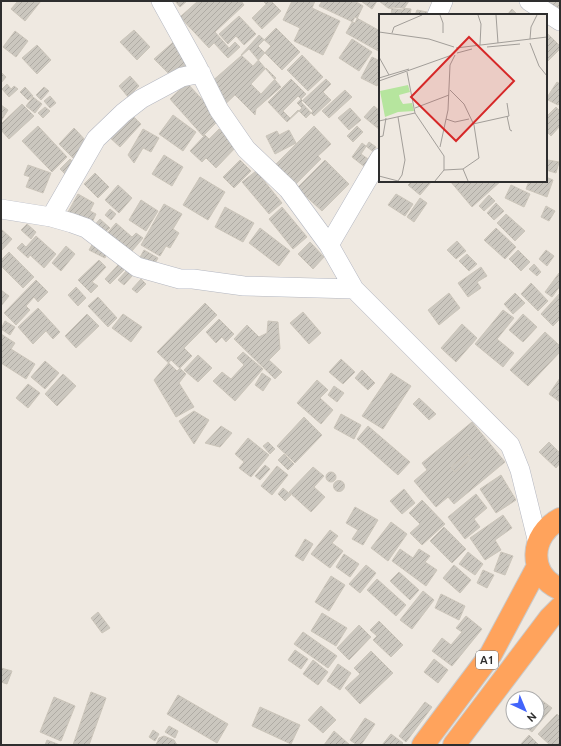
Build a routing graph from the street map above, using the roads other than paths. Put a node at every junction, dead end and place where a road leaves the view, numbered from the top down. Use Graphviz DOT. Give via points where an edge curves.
graph roads {
  1 [pos="161,1"];
  2 [pos="443,1"];
  3 [pos="529,1"];
  4 [pos="436,14"];
  5 [pos="560,21"];
  6 [pos="201,73"];
  7 [pos="379,160"];
  8 [pos="1,209"];
  9 [pos="51,217"];
  10 [pos="329,245"];
  11 [pos="354,289"];
  12 [pos="526,493"];
  13 [pos="558,520"];
  14 [pos="538,543"];
  15 [pos="538,566"];
  16 [pos="560,589"];
  17 [pos="560,608"];
  18 [pos="423,745"];
  19 [pos="454,745"];
  1 -- 6 [label="street"];
  2 -- 4 [label="street"];
  3 -- 5 [label="street"];
  6 -- 9 [label="street" via="182,77 141,99 123,113 96,139"];
  6 -- 10 [label="street" via="219,110 246,149 288,189"];
  7 -- 10 [label="street"];
  8 -- 9 [label="street"];
  9 -- 11 [label="street" via="86,228 137,267 180,279 244,286"];
  10 -- 11 [label="street"];
  11 -- 12 [label="street" via="510,445"];
  12 -- 13 [label="street"];
  12 -- 14 [label="street"];
  13 -- 14 [label="highway" via="543,532"];
  14 -- 15 [label="highway"];
  15 -- 16 [label="highway" via="552,586"];
  15 -- 18 [label="highway, A1" via="491,654"];
  17 -- 19 [label="highway, A1"];
}
